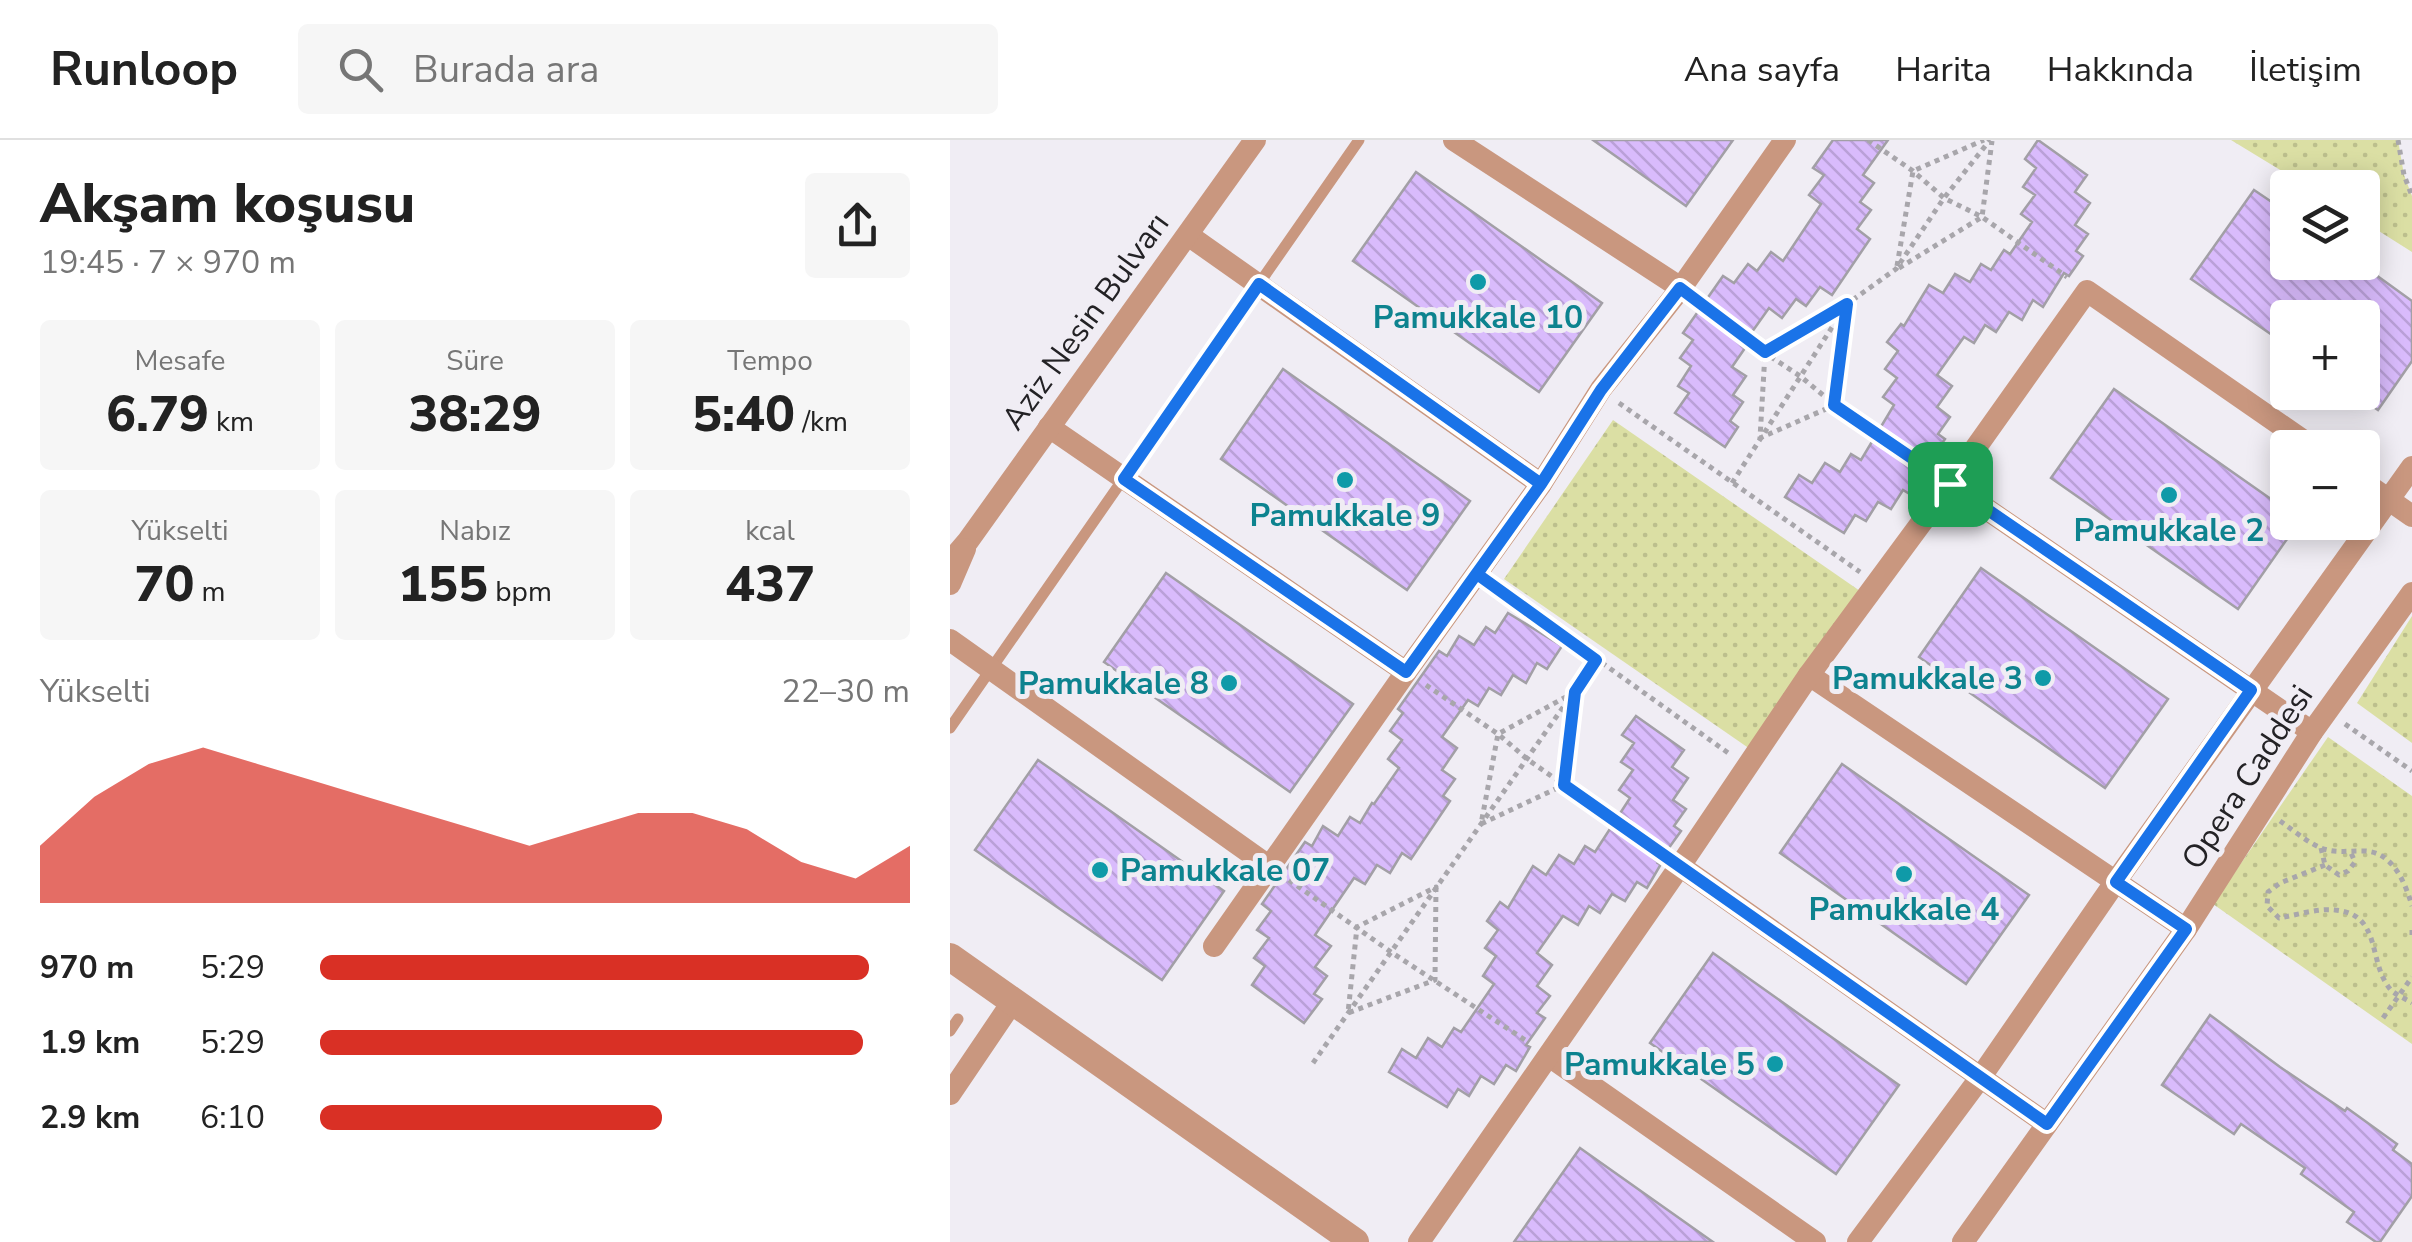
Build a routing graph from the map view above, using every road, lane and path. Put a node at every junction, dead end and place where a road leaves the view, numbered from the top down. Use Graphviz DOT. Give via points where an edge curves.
graph roads {
  1 [pos="1256,140"];
  2 [pos="1360,140"];
  3 [pos="1454,140"];
  4 [pos="1785,140"];
  5 [pos="1868,140"];
  6 [pos="1989,140"];
  7 [pos="2398,140"];
  8 [pos="1913,171"];
  9 [pos="2412,196"];
  10 [pos="1944,198"];
  11 [pos="1982,217"];
  12 [pos="1188,235"];
  13 [pos="1896,269"];
  14 [pos="1259,284"];
  15 [pos="1680,288"];
  16 [pos="2086,291"];
  17 [pos="1847,304"];
  18 [pos="1765,352"];
  19 [pos="1800,376"];
  20 [pos="1601,390"];
  21 [pos="1834,405"];
  22 [pos="1049,428"];
  23 [pos="2288,430"];
  24 [pos="1760,438"];
  25 [pos="2412,467"];
  26 [pos="1124,479"];
  27 [pos="1732,483"];
  28 [pos="1541,484"];
  29 [pos="1950,484"];
  30 [pos="2380,493"];
  31 [pos="2390,500"];
  32 [pos="2412,516"];
  33 [pos="968,541"];
  34 [pos="950,562"];
  35 [pos="1477,574"];
  36 [pos="950,584"];
  37 [pos="1876,584"];
  38 [pos="2412,592"];
  39 [pos="950,640"];
  40 [pos="1596,660"];
  41 [pos="991,669"];
  42 [pos="1406,672"];
  43 [pos="1809,676"];
  44 [pos="2251,690"];
  45 [pos="1575,692"];
  46 [pos="2328,712"];
  47 [pos="950,728"];
  48 [pos="2312,732"];
  49 [pos="1498,734"];
  50 [pos="1528,759"];
  51 [pos="1748,766"];
  52 [pos="2412,771"];
  53 [pos="1564,785"];
  54 [pos="2262,810"];
  55 [pos="1481,824"];
  56 [pos="2321,848"];
  57 [pos="2350,852"];
  58 [pos="2325,865"];
  59 [pos="1680,866"];
  60 [pos="1270,867"];
  61 [pos="2116,882"];
  62 [pos="1436,888"];
  63 [pos="2412,906"];
  64 [pos="1357,928"];
  65 [pos="2186,929"];
  66 [pos="2412,930"];
  67 [pos="2412,938"];
  68 [pos="1214,946"];
  69 [pos="1391,952"];
  70 [pos="950,957"];
  71 [pos="2412,977"];
  72 [pos="1436,980"];
  73 [pos="2398,995"];
  74 [pos="1013,1001"];
  75 [pos="2412,1003"];
  76 [pos="1348,1013"];
  77 [pos="2383,1018"];
  78 [pos="958,1019"];
  79 [pos="950,1030"];
  80 [pos="1549,1056"];
  81 [pos="1312,1063"];
  82 [pos="1980,1078"];
  83 [pos="950,1094"];
  84 [pos="2047,1124"];
  85 [pos="1355,1242"];
  86 [pos="1418,1242"];
  87 [pos="1815,1242"];
  88 [pos="1858,1242"];
  89 [pos="1963,1242"];
  1 -- 12 [label="street, Aziz Nesin Bulvarı"];
  2 -- 14 [label="lane"];
  3 -- 15 [label="street"];
  4 -- 15 [label="street"];
  5 -- 8 [label="path"];
  6 -- 8 [label="path"];
  6 -- 10 [label="path"];
  6 -- 11 [label="path"];
  7 -- 9 [label="path"];
  8 -- 10 [label="path"];
  8 -- 13 [label="path"];
  10 -- 11 [label="path"];
  10 -- 13 [label="path"];
  11 -- 13 [label="path"];
  11 -- 16 [label="path"];
  12 -- 14 [label="street"];
  12 -- 22 [label="street, Aziz Nesin Bulvarı"];
  13 -- 17 [label="path"];
  14 -- 26 [label="lane"];
  14 -- 28 [label="street"];
  15 -- 18 [label="path"];
  15 -- 20 [label="street"];
  16 -- 23 [label="street"];
  16 -- 29 [label="street"];
  17 -- 18 [label="path"];
  17 -- 19 [label="path"];
  17 -- 21 [label="path"];
  18 -- 19 [label="path"];
  18 -- 24 [label="path"];
  19 -- 21 [label="path"];
  19 -- 24 [label="path"];
  20 -- 27 [label="path"];
  20 -- 28 [label="street"];
  21 -- 24 [label="path"];
  21 -- 29 [label="path"];
  22 -- 26 [label="street"];
  22 -- 33 [label="street, Aziz Nesin Bulvarı"];
  24 -- 27 [label="path"];
  25 -- 31 [label="street"];
  26 -- 41 [label="lane"];
  26 -- 42 [label="street"];
  27 -- 37 [label="path"];
  28 -- 35 [label="street"];
  29 -- 37 [label="street"];
  29 -- 44 [label="street"];
  30 -- 31 [label="street"];
  31 -- 32 [label="street"];
  31 -- 44 [label="street"];
  33 -- 34 [label="street, Aziz Nesin Bulvarı"];
  33 -- 36 [label="street, Aziz Nesin Bulvarı"];
  35 -- 40 [label="path"];
  35 -- 42 [label="street"];
  37 -- 43 [label="street"];
  38 -- 46 [label="street, Opera Caddesi"];
  39 -- 41 [label="street"];
  40 -- 45 [label="path"];
  40 -- 51 [label="path"];
  41 -- 47 [label="lane"];
  41 -- 60 [label="street"];
  42 -- 49 [label="path"];
  42 -- 60 [label="street"];
  43 -- 51 [label="street"];
  43 -- 61 [label="street"];
  44 -- 48 [label="street"];
  44 -- 61 [label="street"];
  45 -- 49 [label="path"];
  45 -- 50 [label="path"];
  45 -- 53 [label="path"];
  46 -- 48 [label="street, Opera Caddesi"];
  46 -- 52 [label="path"];
  48 -- 54 [label="street, Opera Caddesi"];
  49 -- 50 [label="path"];
  49 -- 55 [label="path"];
  50 -- 53 [label="path"];
  50 -- 55 [label="path"];
  51 -- 59 [label="street"];
  53 -- 55 [label="path"];
  53 -- 59 [label="path"];
  54 -- 56 [label="path"];
  54 -- 65 [label="street, Opera Caddesi"];
  55 -- 62 [label="path"];
  56 -- 57 [label="path"];
  56 -- 58 [label="path"];
  57 -- 58 [label="path" via="2354,862 2339,876"];
  57 -- 63 [label="path" via="2384,856 2400,874"];
  58 -- 73 [label="path" via="2268,892 2267,906 2280,918 2334,909 2354,914 2365,923 2376,960"];
  59 -- 80 [label="street"];
  59 -- 82 [label="street"];
  60 -- 64 [label="path"];
  60 -- 68 [label="street"];
  61 -- 65 [label="street"];
  61 -- 82 [label="street"];
  62 -- 64 [label="path"];
  62 -- 69 [label="path"];
  62 -- 72 [label="path"];
  64 -- 69 [label="path"];
  64 -- 76 [label="path"];
  65 -- 84 [label="street, Opera Caddesi"];
  66 -- 67 [label="path"];
  69 -- 72 [label="path"];
  69 -- 76 [label="path"];
  70 -- 74 [label="street"];
  71 -- 73 [label="path"];
  72 -- 76 [label="path"];
  72 -- 80 [label="path"];
  73 -- 75 [label="path"];
  73 -- 77 [label="path"];
  74 -- 83 [label="street"];
  74 -- 85 [label="street"];
  76 -- 81 [label="path"];
  78 -- 79 [label="lane"];
  80 -- 86 [label="street"];
  80 -- 87 [label="street"];
  82 -- 84 [label="street"];
  82 -- 88 [label="street"];
  84 -- 89 [label="street, Opera Caddesi"];
}
